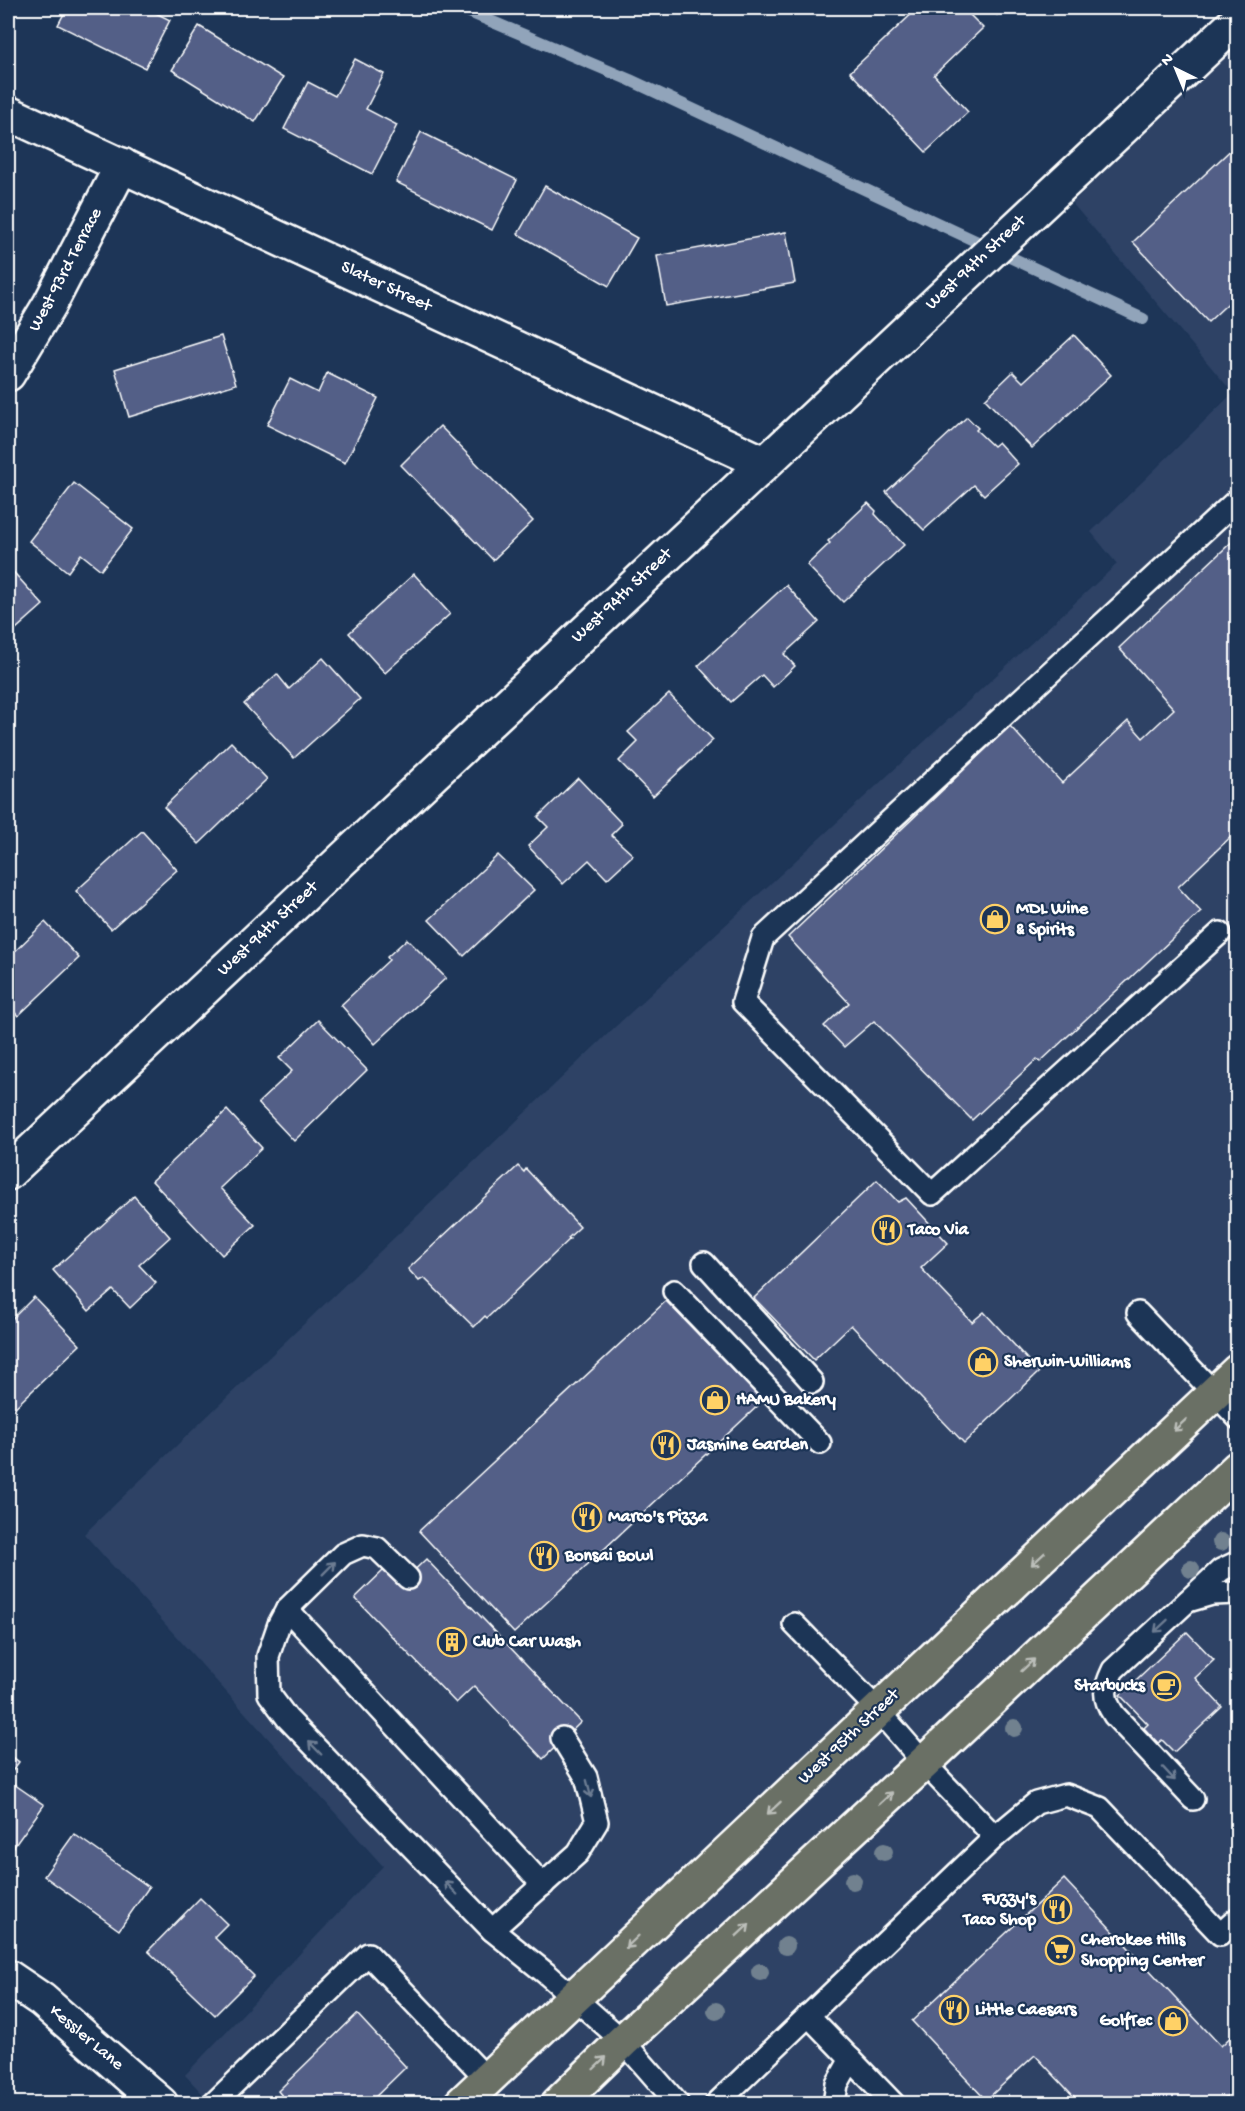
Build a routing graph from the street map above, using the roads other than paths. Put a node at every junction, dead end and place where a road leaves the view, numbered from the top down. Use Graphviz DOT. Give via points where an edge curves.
graph roads {
  1 [pos="1238,20"];
  2 [pos="8,113"];
  3 [pos="122,165"];
  4 [pos="8,374"];
  5 [pos="764,463"];
  6 [pos="1238,499"];
  7 [pos="1220,933"];
  8 [pos="8,1173"];
  9 [pos="704,1263"];
  10 [pos="674,1291"];
  11 [pos="1138,1313"];
  12 [pos="1238,1371"];
  13 [pos="812,1382"];
  14 [pos="1213,1394"];
  15 [pos="1238,1418"];
  16 [pos="820,1443"];
  17 [pos="1238,1468"];
  18 [pos="1238,1562"];
  19 [pos="408,1578"];
  20 [pos="1238,1593"];
  21 [pos="1186,1602"];
  22 [pos="287,1609"];
  23 [pos="794,1624"];
  24 [pos="878,1710"];
  25 [pos="562,1738"];
  26 [pos="924,1763"];
  27 [pos="1193,1799"];
  28 [pos="995,1837"];
  29 [pos="543,1885"];
  30 [pos="1238,1918"];
  31 [pos="492,1930"];
  32 [pos="8,1977"];
  33 [pos="573,1999"];
  34 [pos="808,2016"];
  35 [pos="622,2041"];
  36 [pos="851,2059"];
  37 [pos="487,2079"];
  38 [pos="161,2103"];
  39 [pos="213,2103"];
  40 [pos="461,2103"];
  41 [pos="558,2103"];
  42 [pos="678,2103"];
  43 [pos="716,2103"];
  44 [pos="834,2103"];
  45 [pos="894,2103"];
  1 -- 5 [label="street, West 94th Street"];
  2 -- 3 [label="street, Slater Street"];
  3 -- 4 [label="street, West 93rd Terrace" via="50,304"];
  3 -- 5 [label="street, Slater Street"];
  5 -- 8 [label="street, West 94th Street"];
  6 -- 7 [label="lane" via="763,938 743,1002 932,1194"];
  9 -- 13 [label="lane"];
  10 -- 16 [label="lane"];
  11 -- 14 [label="lane"];
  12 -- 14 [label="main road, West 95th Street"];
  14 -- 15 [label="lane"];
  14 -- 24 [label="main road, West 95th Street, one-way"];
  26 -- 17 [label="main road, one-way"];
  18 -- 21 [label="lane" via="1221,1570"];
  22 -- 19 [label="lane, one-way" via="343,1554 363,1545 377,1548"];
  20 -- 21 [label="lane" via="1212,1594"];
  21 -- 27 [label="lane, one-way" via="1113,1670 1105,1686 1106,1703 1114,1715"];
  22 -- 29 [label="lane"];
  31 -- 22 [label="lane, one-way" via="287,1719 269,1694 268,1656"];
  23 -- 24 [label="lane"];
  24 -- 26 [label="lane"];
  24 -- 33 [label="main road, West 95th Street, one-way"];
  25 -- 29 [label="lane, one-way" via="586,1777 597,1822 578,1853"];
  26 -- 28 [label="lane"];
  35 -- 26 [label="main road, one-way"];
  28 -- 30 [label="lane" via="1036,1803 1066,1795 1100,1808 1220,1934"];
  28 -- 34 [label="lane"];
  29 -- 31 [label="lane"];
  31 -- 33 [label="lane"];
  32 -- 38 [label="street, Kessler Lane" via="42,2000"];
  33 -- 35 [label="lane"];
  33 -- 37 [label="main road, West 95th Street"];
  34 -- 36 [label="lane"];
  34 -- 43 [label="lane"];
  41 -- 35 [label="main road, one-way"];
  35 -- 42 [label="lane"];
  36 -- 44 [label="lane" via="837,2084"];
  36 -- 45 [label="lane"];
  37 -- 39 [label="lane" via="368,1954"];
  37 -- 40 [label="main road, West 95th Street"];
}
